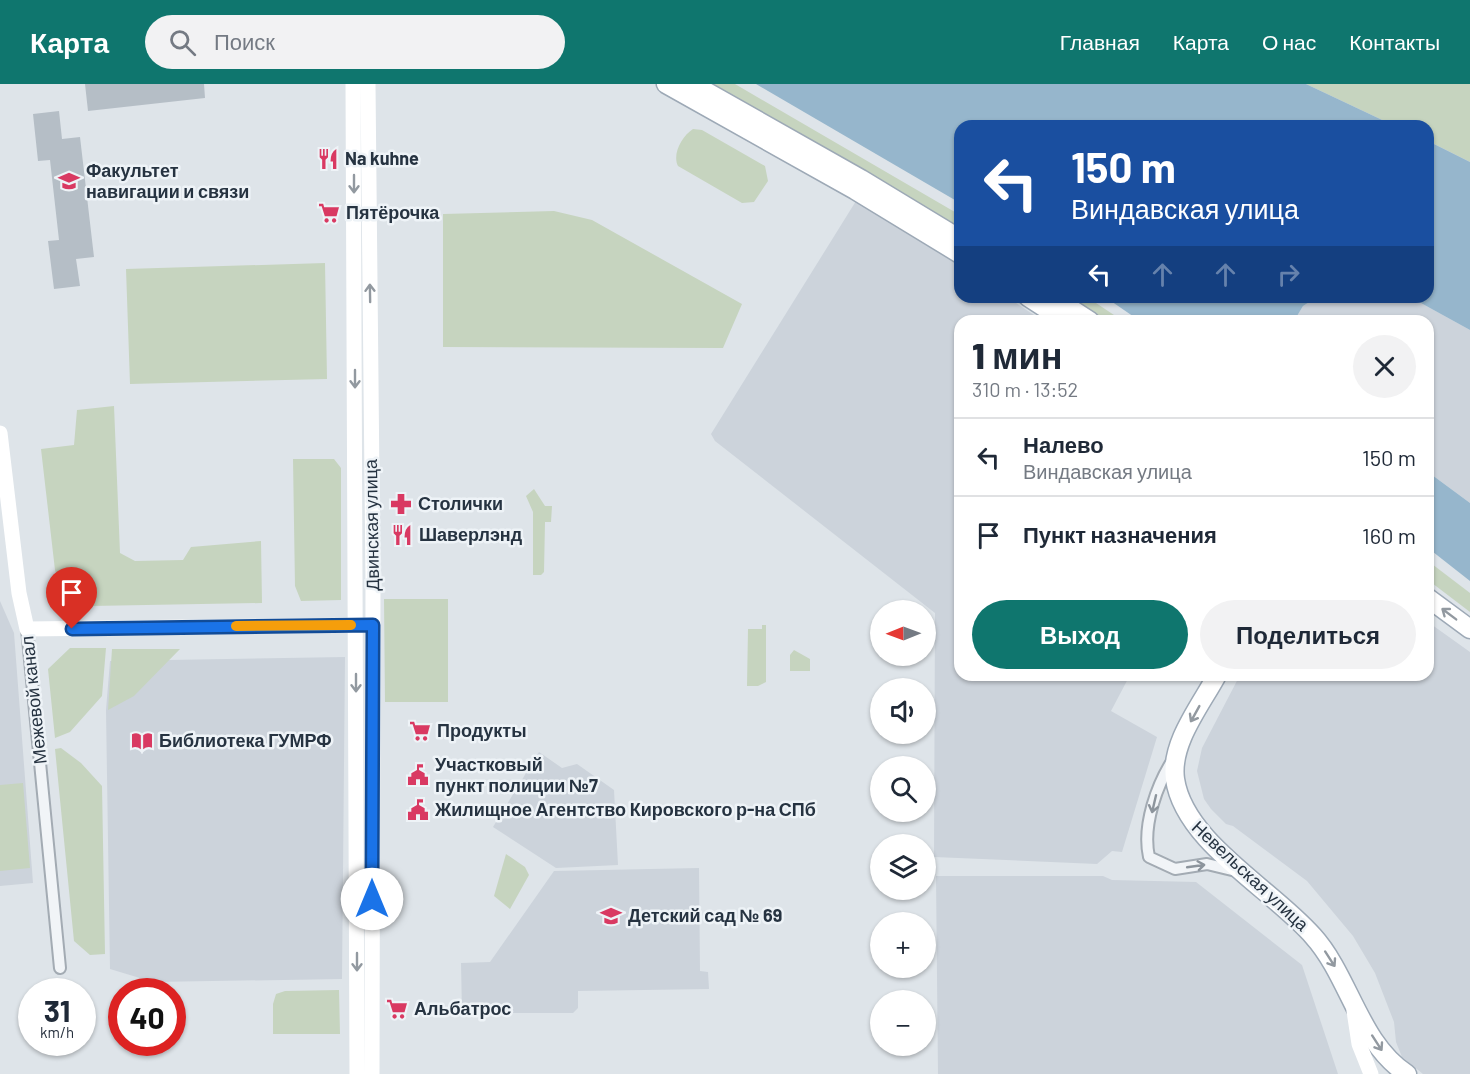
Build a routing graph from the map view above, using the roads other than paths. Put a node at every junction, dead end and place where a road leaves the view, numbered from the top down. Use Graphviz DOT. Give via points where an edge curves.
graph roads {
  1 [pos="354,84"];
  2 [pos="368,84"];
  3 [pos="666,84"];
  4 [pos="693,84"];
  5 [pos="954,235"];
  6 [pos="954,250"];
  7 [pos="1037,303"];
  8 [pos="1062,303"];
  9 [pos="1056,315"];
  10 [pos="1081,315"];
  11 [pos="0,433"];
  12 [pos="1434,602"];
  13 [pos="356,625"];
  14 [pos="373,625"];
  15 [pos="27,629"];
  16 [pos="1470,629"];
  17 [pos="1214,681"];
  18 [pos="1176,755"];
  19 [pos="1245,873"];
  20 [pos="60,968"];
  21 [pos="1353,1005"];
  22 [pos="357,1074"];
  23 [pos="372,1074"];
  24 [pos="1371,1074"];
  25 [pos="1407,1074"];
  1 -- 13 [label="street, Двинская улица, one-way"];
  14 -- 2 [label="street, Двинская улица, one-way"];
  3 -- 6 [label="main road"];
  4 -- 5 [label="main road"];
  7 -- 9 [label="main road"];
  8 -- 10 [label="main road"];
  11 -- 15 [label="street, Межевой канал" via="19,593"];
  16 -- 12 [label="main road, one-way"];
  13 -- 14 [label="street"];
  13 -- 15 [label="street"];
  13 -- 22 [label="street, Двинская улица, one-way"];
  14 -- 23 [label="street, Двинская улица"];
  15 -- 20 [label="street, Межевой канал"];
  17 -- 18 [label="main road, Невельская улица, one-way"];
  18 -- 19 [label="main road, Невельская улица" via="1175,777 1188,817 1206,839"];
  18 -- 19 [label="street, one-way" via="1161,777 1156,795 1147,846 1149,857 1175,868 1207,864"];
  19 -- 21 [label="main road, Невельская улица, one-way" via="1316,938"];
  21 -- 24 [label="street, Невельская улица" via="1359,1044"];
  21 -- 25 [label="main road, one-way" via="1384,1053"];
}
